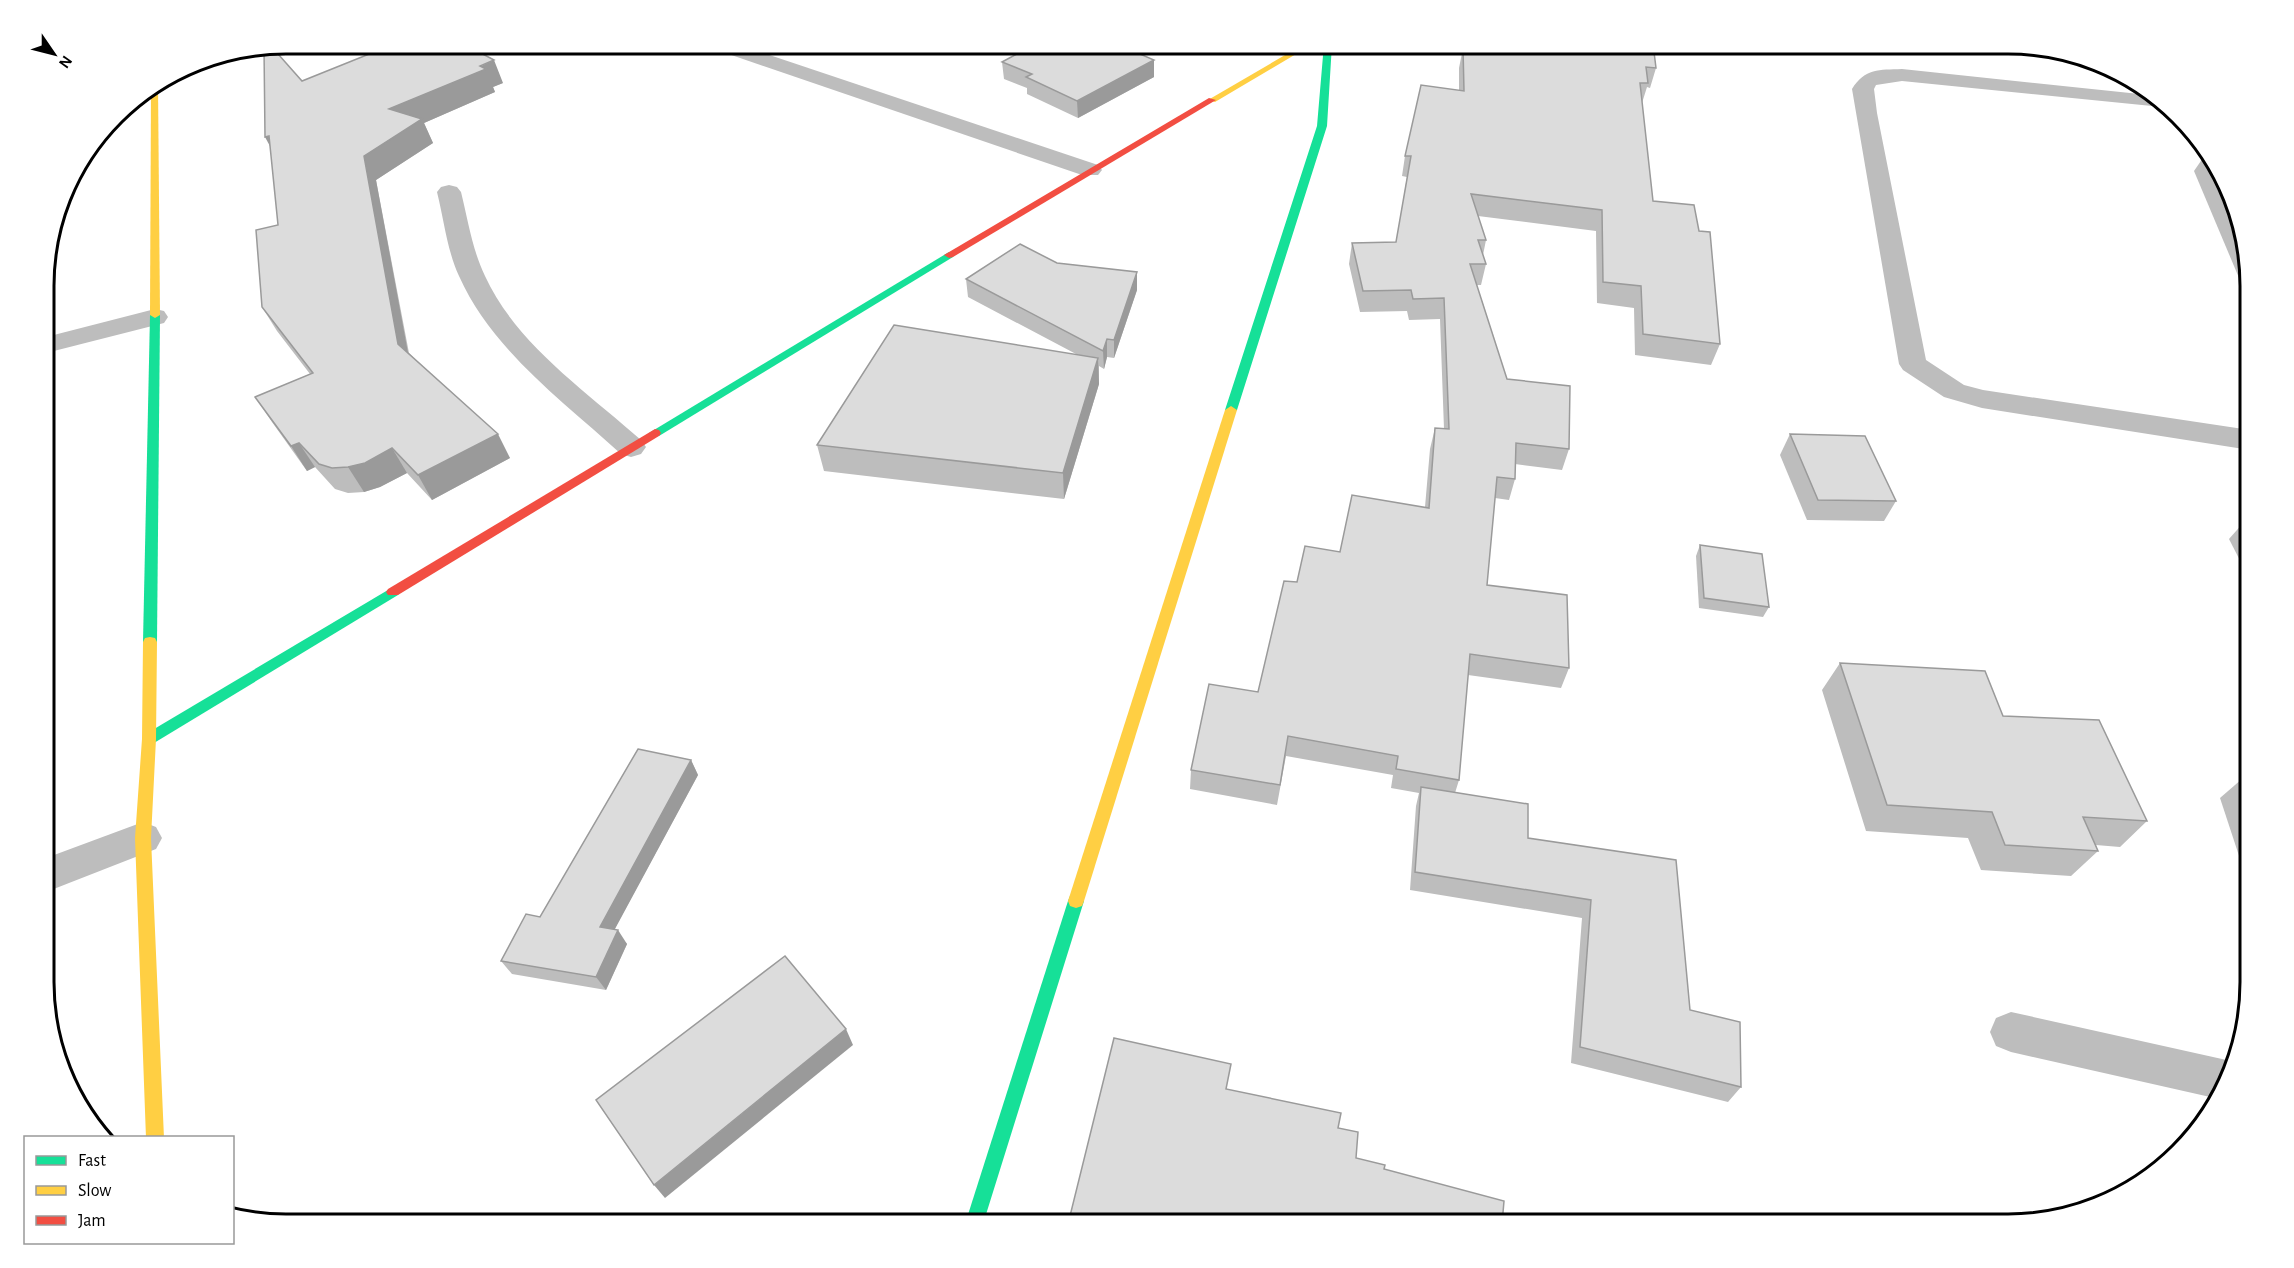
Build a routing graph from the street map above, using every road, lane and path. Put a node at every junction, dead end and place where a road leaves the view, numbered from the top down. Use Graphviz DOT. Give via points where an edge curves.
graph roads {
  1 [pos="748,54"];
  2 [pos="1292,54"];
  3 [pos="1327,54"];
  4 [pos="155,94"];
  5 [pos="2148,101"];
  6 [pos="1090,170"];
  7 [pos="449,192"];
  8 [pos="155,317"];
  9 [pos="54,343"];
  10 [pos="2240,438"];
  11 [pos="631,447"];
  12 [pos="149,739"];
  13 [pos="143,838"];
  14 [pos="54,872"];
  15 [pos="2011,1032"];
  16 [pos="2219,1078"];
  17 [pos="155,1136"];
  18 [pos="977,1214"];
  1 -- 6 [label="street"];
  2 -- 6 [label="street"];
  3 -- 18 [label="street" via="1322,126"];
  4 -- 8 [label="street"];
  5 -- 10 [label="street" via="1902,75 1868,81 1863,89 1866,112 1914,364 1954,391 1982,399"];
  6 -- 11 [label="street"];
  7 -- 11 [label="street" via="472,275 490,309 531,355"];
  8 -- 9 [label="street"];
  8 -- 12 [label="street"];
  11 -- 12 [label="street"];
  12 -- 13 [label="street"];
  13 -- 14 [label="street"];
  13 -- 17 [label="street"];
  15 -- 16 [label="street"];
}
